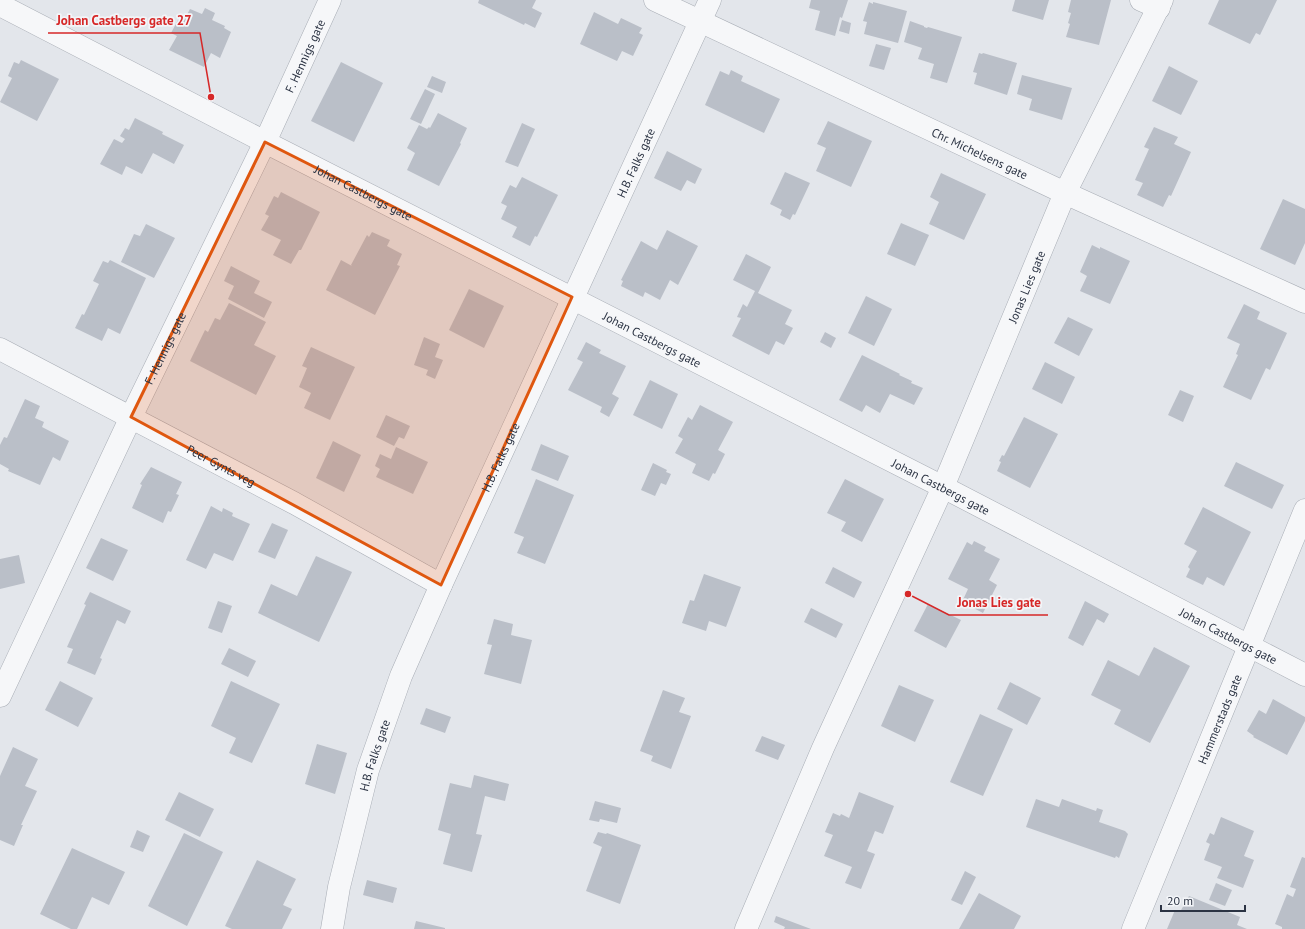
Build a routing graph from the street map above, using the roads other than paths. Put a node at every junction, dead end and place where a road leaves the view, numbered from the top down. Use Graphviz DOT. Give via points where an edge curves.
graph roads {
  1 [pos="330,0"];
  2 [pos="655,0"];
  3 [pos="710,0"];
  4 [pos="1154,3"];
  5 [pos="0,5"];
  6 [pos="700,21"];
  7 [pos="265,142"];
  8 [pos="1065,193"];
  9 [pos="572,297"];
  10 [pos="1305,302"];
  11 [pos="0,349"];
  12 [pos="131,417"];
  13 [pos="943,487"];
  14 [pos="1305,510"];
  15 [pos="441,585"];
  16 [pos="1250,647"];
  17 [pos="1305,674"];
  18 [pos="0,696"];
  19 [pos="332,929"];
  20 [pos="746,929"];
  21 [pos="1133,929"];
  1 -- 7 [label="street, F. Hennigs gate"];
  2 -- 6 [label="street, Chr. Michelsens gate"];
  3 -- 6 [label="street, H.B. Falks gate"];
  4 -- 8 [label="street, Jonas Lies gate"];
  5 -- 7 [label="street, Johan Castbergs gate"];
  6 -- 8 [label="street, Chr. Michelsens gate"];
  6 -- 9 [label="street, H.B. Falks gate"];
  7 -- 9 [label="street, Johan Castbergs gate"];
  7 -- 12 [label="street, F. Hennigs gate"];
  8 -- 10 [label="street, Chr. Michelsens gate"];
  8 -- 13 [label="street, Jonas Lies gate"];
  9 -- 13 [label="street, Johan Castbergs gate"];
  9 -- 15 [label="street, H.B. Falks gate"];
  11 -- 12 [label="street, Peer Gynts veg"];
  12 -- 15 [label="street, Peer Gynts veg" via="294,503"];
  12 -- 18 [label="street, F. Hennigs gate"];
  13 -- 16 [label="street, Johan Castbergs gate"];
  13 -- 20 [label="street, Jonas Lies gate" via="823,748"];
  14 -- 16 [label="street, Hammerstads gate"];
  15 -- 19 [label="street, H.B. Falks gate" via="401,676 368,770 339,887"];
  16 -- 17 [label="street, Johan Castbergs gate"];
  16 -- 21 [label="street, Hammerstads gate"];
}
